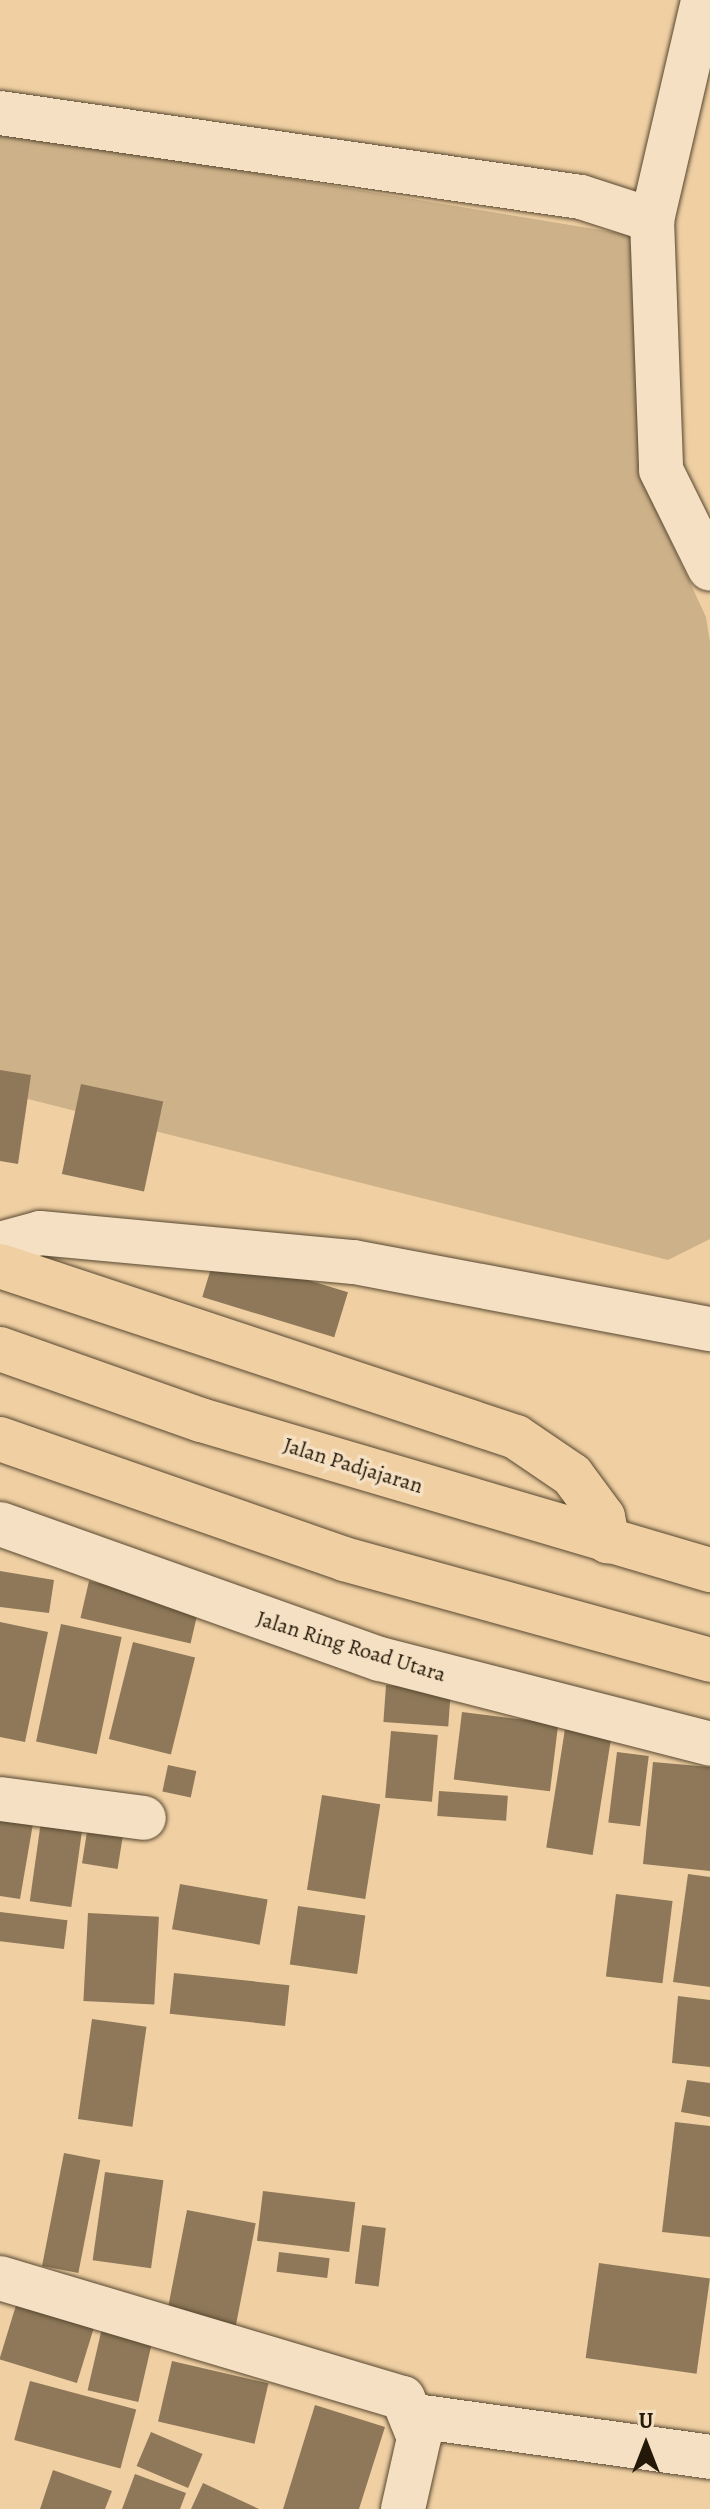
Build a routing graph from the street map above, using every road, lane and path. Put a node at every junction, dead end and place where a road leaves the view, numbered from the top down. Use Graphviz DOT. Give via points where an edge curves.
graph roads {
  1 [pos="703,0"];
  2 [pos="0,113"];
  3 [pos="652,220"];
  4 [pos="705,546"];
  5 [pos="0,1244"];
  6 [pos="0,1266"];
  7 [pos="710,1329"];
  8 [pos="0,1349"];
  9 [pos="0,1439"];
  10 [pos="0,1524"];
  11 [pos="608,1542"];
  12 [pos="710,1570"];
  13 [pos="710,1660"];
  14 [pos="710,1744"];
  15 [pos="0,1799"];
  16 [pos="144,1818"];
  17 [pos="0,2278"];
  18 [pos="416,2416"];
  19 [pos="710,2457"];
  20 [pos="403,2509"];
  1 -- 3 [label="street"];
  2 -- 3 [label="street" via="581,197"];
  3 -- 4 [label="street" via="661,470"];
  5 -- 7 [label="street" via="40,1233 354,1262"];
  6 -- 11 [label="highway" via="516,1437 572,1475 603,1517"];
  8 -- 11 [label="highway, Jalan Padjajaran" via="201,1420"];
  9 -- 13 [label="highway" via="344,1559"];
  10 -- 14 [label="street, Jalan Ring Road Utara" via="380,1659"];
  11 -- 12 [label="highway, Jalan Padjajaran"];
  15 -- 16 [label="street"];
  17 -- 18 [label="street" via="403,2398"];
  18 -- 19 [label="street"];
  18 -- 20 [label="street" via="419,2438"];
}
